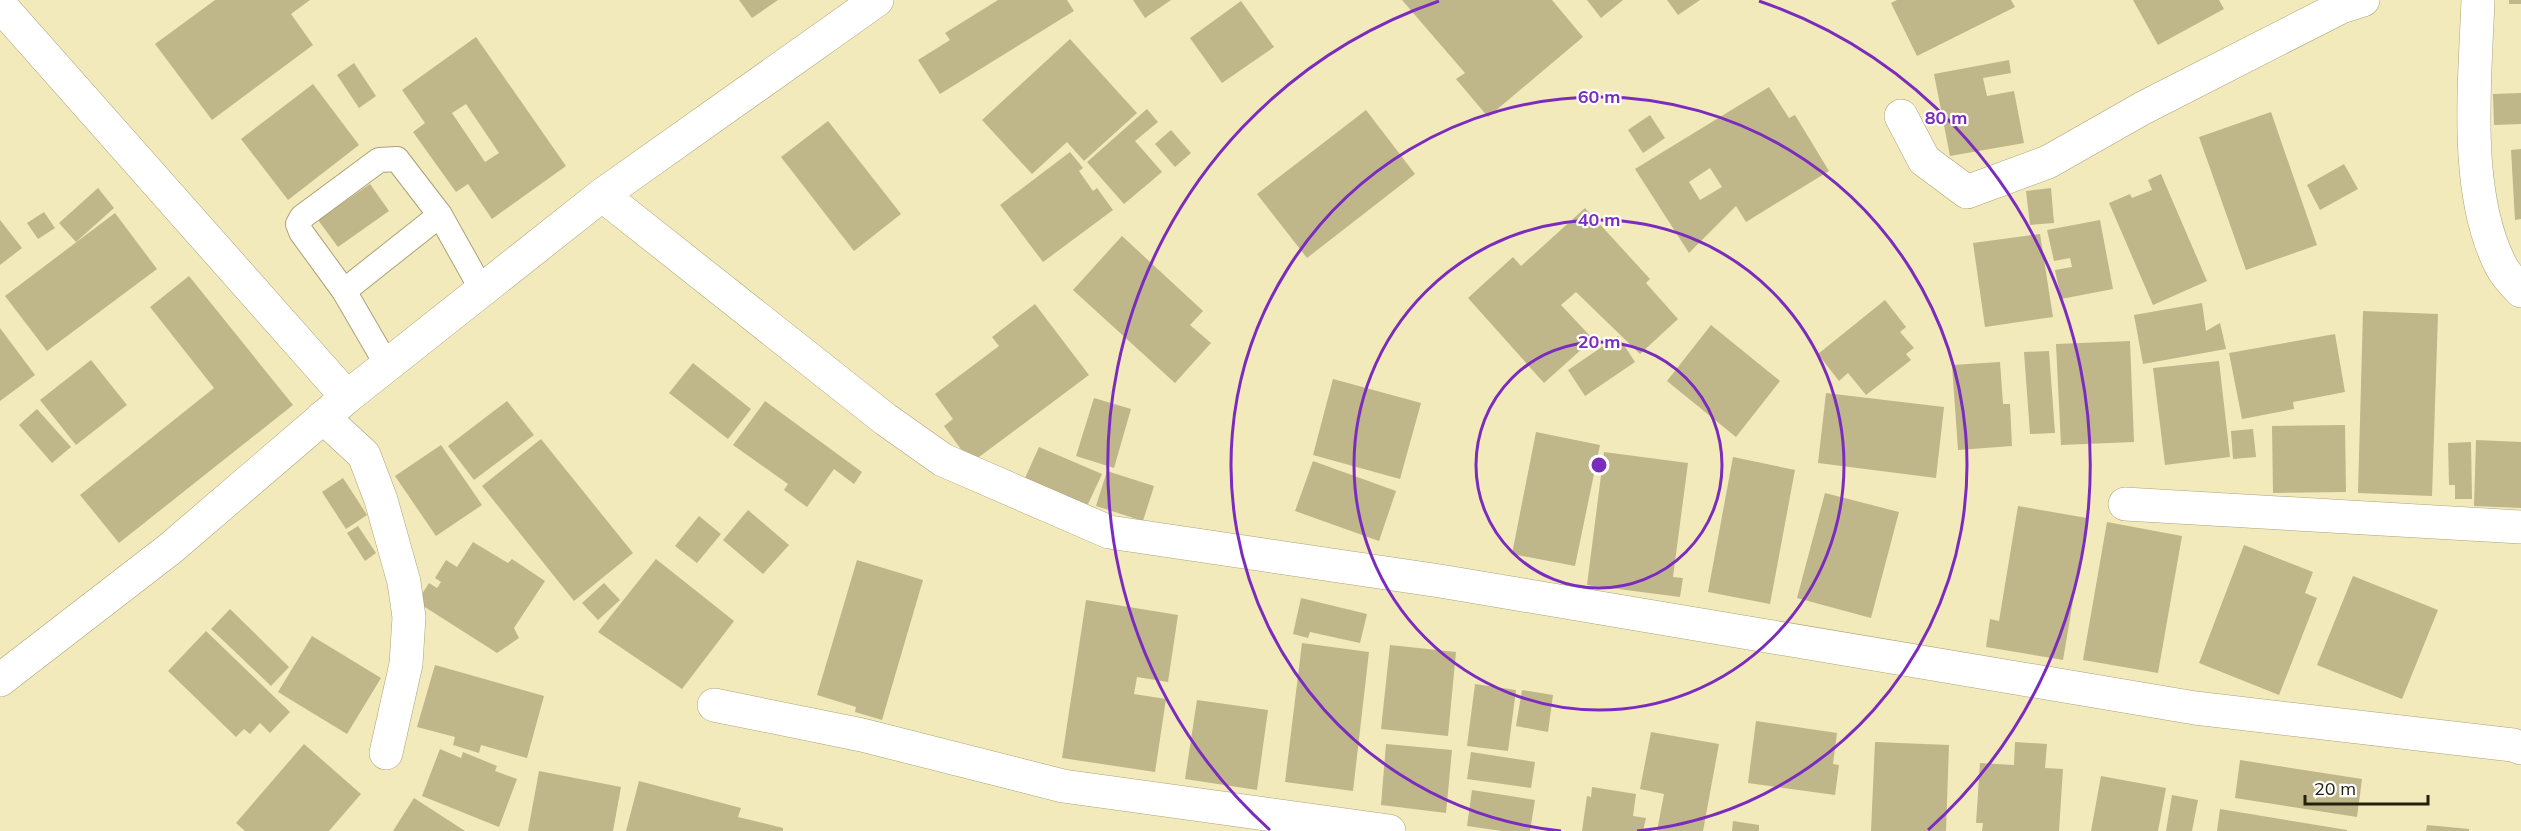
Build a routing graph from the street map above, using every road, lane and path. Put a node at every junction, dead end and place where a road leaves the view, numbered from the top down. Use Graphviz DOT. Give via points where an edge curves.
graph roads {
  1 [pos="876,0"];
  2 [pos="2363,0"];
  3 [pos="2478,0"];
  4 [pos="0,5"];
  5 [pos="1901,116"];
  6 [pos="602,195"];
  7 [pos="440,214"];
  8 [pos="482,290"];
  9 [pos="344,291"];
  10 [pos="2521,291"];
  11 [pos="387,365"];
  12 [pos="335,407"];
  13 [pos="2125,504"];
  14 [pos="2521,527"];
  15 [pos="0,680"];
  16 [pos="714,705"];
  17 [pos="2521,748"];
  18 [pos="386,753"];
  19 [pos="1389,831"];
  1 -- 6 [label="street"];
  2 -- 5 [label="street" via="2341,7 2143,108 2048,162 1967,192 1924,160"];
  3 -- 10 [label="street" via="2474,137 2481,204 2502,269"];
  4 -- 12 [label="street"];
  6 -- 8 [label="street"];
  6 -- 17 [label="street" via="885,419 943,460 1109,532 1440,581 2195,708"];
  7 -- 8 [label="lane"];
  7 -- 9 [label="lane"];
  7 -- 9 [label="lane" via="397,159 380,160 303,217 298,224 301,232"];
  8 -- 11 [label="street"];
  9 -- 11 [label="lane"];
  11 -- 12 [label="street"];
  12 -- 15 [label="street" via="171,548"];
  12 -- 18 [label="street" via="364,455 404,582 409,617 406,664"];
  13 -- 14 [label="street"];
  16 -- 19 [label="street" via="862,735 1063,786"];
}
